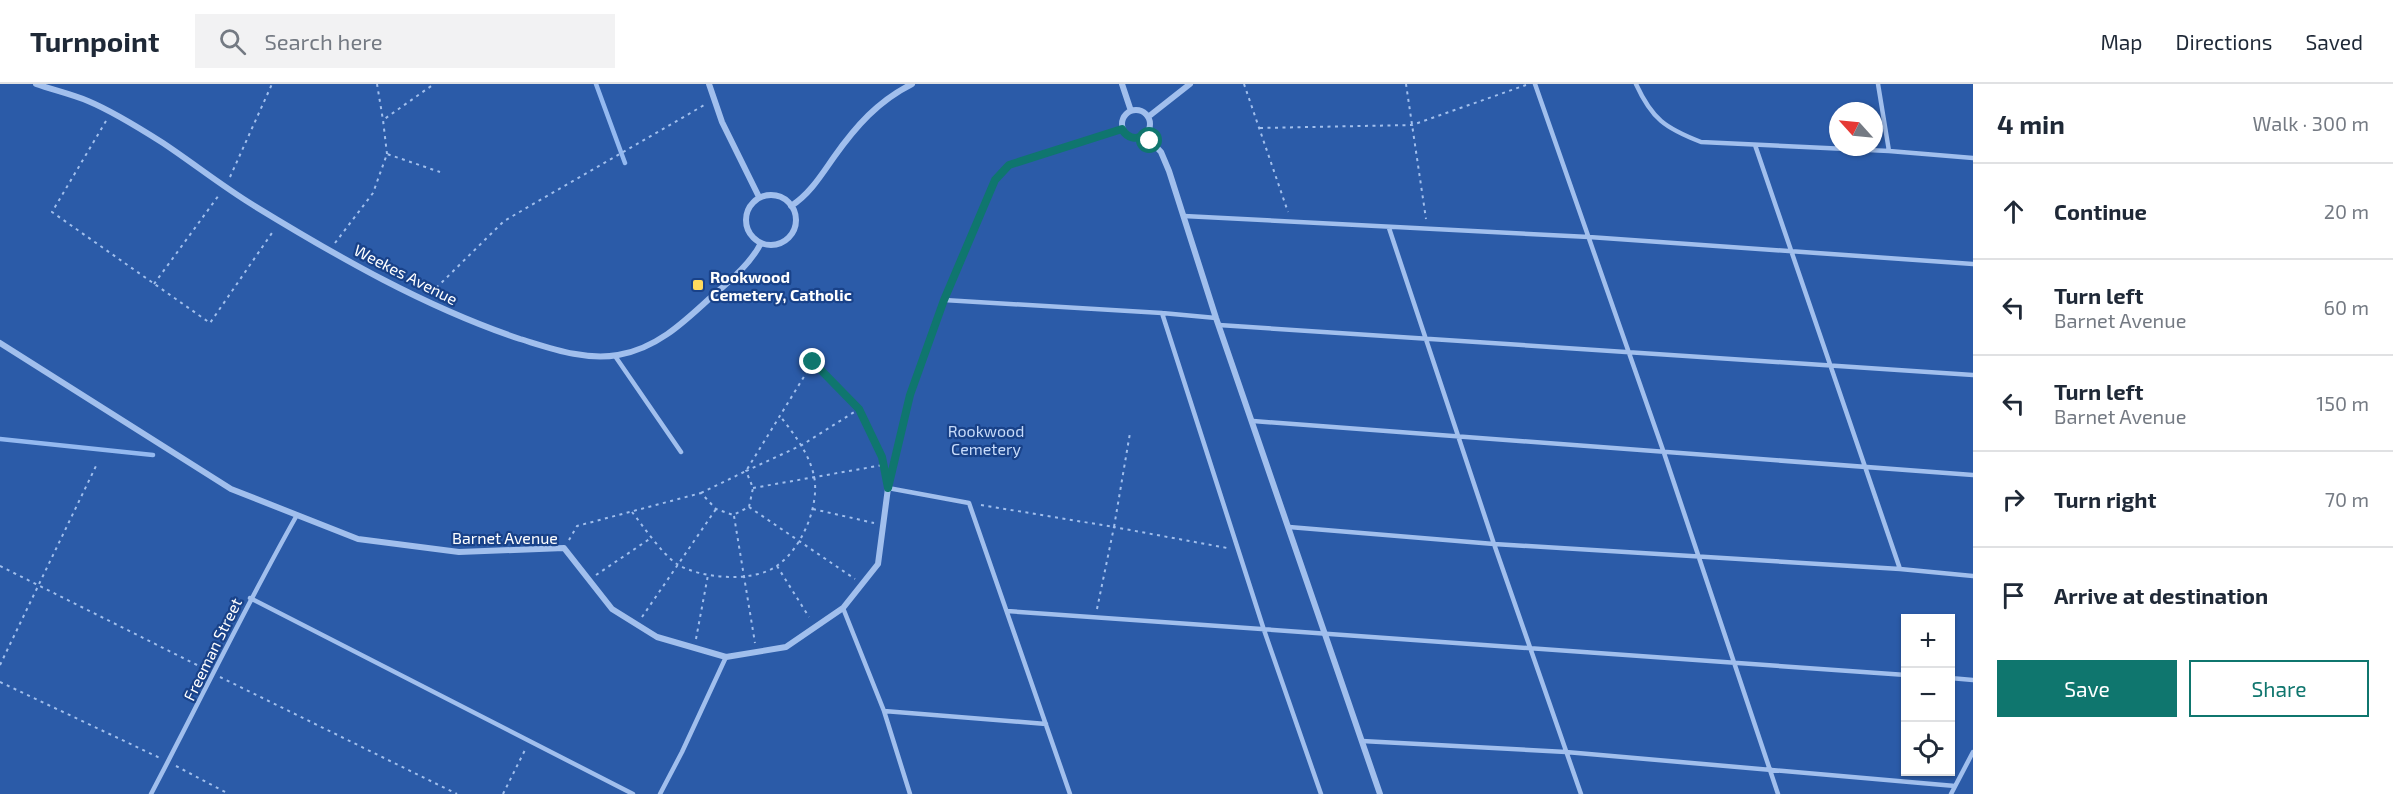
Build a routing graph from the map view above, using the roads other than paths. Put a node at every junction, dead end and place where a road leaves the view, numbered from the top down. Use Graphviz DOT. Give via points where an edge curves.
graph roads {
  1 [pos="36,84"];
  2 [pos="709,84"];
  3 [pos="912,84"];
  4 [pos="1122,84"];
  5 [pos="1190,84"];
  6 [pos="1535,84"];
  7 [pos="1636,84"];
  8 [pos="1878,84"];
  9 [pos="1885,84"];
  10 [pos="1131,111"];
  11 [pos="1148,117"];
  12 [pos="1122,129"];
  13 [pos="1145,135"];
  14 [pos="1755,145"];
  15 [pos="1889,151"];
  16 [pos="1973,158"];
  17 [pos="759,197"];
  18 [pos="791,206"];
  19 [pos="1184,216"];
  20 [pos="1389,228"];
  21 [pos="1589,237"];
  22 [pos="762,243"];
  23 [pos="1793,252"];
  24 [pos="1973,264"];
  25 [pos="944,300"];
  26 [pos="1162,313"];
  27 [pos="1218,322"];
  28 [pos="1425,338"];
  29 [pos="0,343"];
  30 [pos="1629,354"];
  31 [pos="615,356"];
  32 [pos="1831,365"];
  33 [pos="1973,375"];
  34 [pos="1253,421"];
  35 [pos="1459,438"];
  36 [pos="681,452"];
  37 [pos="1664,453"];
  38 [pos="1866,469"];
  39 [pos="1973,475"];
  40 [pos="888,488"];
  41 [pos="297,515"];
  42 [pos="1289,527"];
  43 [pos="1494,544"];
  44 [pos="1699,558"];
  45 [pos="1900,569"];
  46 [pos="1973,576"];
  47 [pos="250,598"];
  48 [pos="843,608"];
  49 [pos="1007,611"];
  50 [pos="1264,630"];
  51 [pos="1325,635"];
  52 [pos="1530,649"];
  53 [pos="726,657"];
  54 [pos="1734,663"];
  55 [pos="1901,675"];
  56 [pos="1955,678"];
  57 [pos="1973,680"];
  58 [pos="884,711"];
  59 [pos="1046,724"];
  60 [pos="1362,741"];
  61 [pos="1566,752"];
  62 [pos="1973,752"];
  63 [pos="1770,769"];
  64 [pos="1955,786"];
  65 [pos="151,794"];
  66 [pos="633,794"];
  67 [pos="660,794"];
  68 [pos="910,794"];
  69 [pos="1070,794"];
  70 [pos="1321,794"];
  71 [pos="1380,794"];
  72 [pos="1581,794"];
  73 [pos="1778,794"];
  74 [pos="1951,794"];
  1 -- 31 [label="street, Weekes Avenue" via="88,102 161,142 251,204 390,285 535,343 585,356"];
  2 -- 17 [label="street" via="722,122"];
  3 -- 18 [label="street" via="864,118 812,188"];
  4 -- 10 [label="street"];
  5 -- 11 [label="street"];
  6 -- 21 [label="lane"];
  7 -- 14 [label="lane" via="1647,107 1672,131 1701,142"];
  8 -- 9 [label="lane"];
  8 -- 15 [label="lane"];
  10 -- 11 [label="street"];
  10 -- 12 [label="street" via="1123,118"];
  11 -- 13 [label="street"];
  12 -- 13 [label="street" via="1132,138"];
  12 -- 25 [label="street, Barnet Avenue" via="1009,165 995,180"];
  13 -- 19 [label="street" via="1161,152"];
  14 -- 15 [label="lane"];
  14 -- 23 [label="lane"];
  15 -- 16 [label="lane"];
  17 -- 18 [label="street" via="777,195"];
  17 -- 22 [label="street" via="746,218 748,230"];
  18 -- 22 [label="street" via="795,224 790,236 774,245"];
  19 -- 20 [label="lane"];
  19 -- 27 [label="street"];
  20 -- 21 [label="lane"];
  20 -- 28 [label="lane"];
  21 -- 23 [label="lane"];
  21 -- 30 [label="lane"];
  22 -- 31 [label="street, Weekes Avenue" via="735,275 672,332 644,348"];
  23 -- 24 [label="lane"];
  23 -- 32 [label="lane"];
  25 -- 26 [label="lane"];
  25 -- 40 [label="street, Barnet Avenue" via="910,395"];
  26 -- 27 [label="lane"];
  26 -- 50 [label="lane"];
  27 -- 28 [label="lane"];
  27 -- 34 [label="street"];
  28 -- 30 [label="lane"];
  28 -- 35 [label="lane"];
  29 -- 41 [label="street, Barnet Avenue" via="231,489"];
  30 -- 32 [label="lane"];
  30 -- 37 [label="lane"];
  31 -- 36 [label="lane"];
  32 -- 33 [label="lane"];
  32 -- 38 [label="lane"];
  34 -- 35 [label="lane"];
  34 -- 42 [label="street"];
  35 -- 37 [label="lane"];
  35 -- 43 [label="lane"];
  37 -- 38 [label="lane"];
  37 -- 44 [label="lane"];
  38 -- 39 [label="lane"];
  38 -- 45 [label="lane"];
  40 -- 48 [label="street, Barnet Avenue" via="878,564"];
  40 -- 49 [label="lane" via="969,503"];
  41 -- 47 [label="lane, Freeman Street"];
  41 -- 53 [label="street, Barnet Avenue" via="358,539 459,552 564,548 612,609 657,637"];
  42 -- 43 [label="lane"];
  42 -- 51 [label="street"];
  43 -- 44 [label="lane"];
  43 -- 52 [label="lane"];
  44 -- 45 [label="lane"];
  44 -- 54 [label="lane"];
  45 -- 46 [label="lane"];
  47 -- 65 [label="lane, Freeman Street"];
  47 -- 66 [label="lane"];
  48 -- 53 [label="street, Barnet Avenue" via="786,647"];
  48 -- 58 [label="lane"];
  49 -- 50 [label="lane"];
  49 -- 59 [label="lane"];
  50 -- 51 [label="lane"];
  50 -- 70 [label="lane"];
  51 -- 52 [label="lane"];
  51 -- 60 [label="street"];
  52 -- 54 [label="lane"];
  52 -- 61 [label="lane"];
  53 -- 67 [label="lane"];
  54 -- 55 [label="lane"];
  54 -- 63 [label="lane"];
  56 -- 57 [label="lane"];
  58 -- 59 [label="lane"];
  58 -- 68 [label="lane"];
  59 -- 69 [label="lane"];
  60 -- 61 [label="lane"];
  60 -- 71 [label="street"];
  61 -- 63 [label="lane"];
  61 -- 72 [label="lane"];
  62 -- 64 [label="lane"];
  63 -- 64 [label="lane"];
  63 -- 73 [label="lane"];
  64 -- 74 [label="lane"];
}
